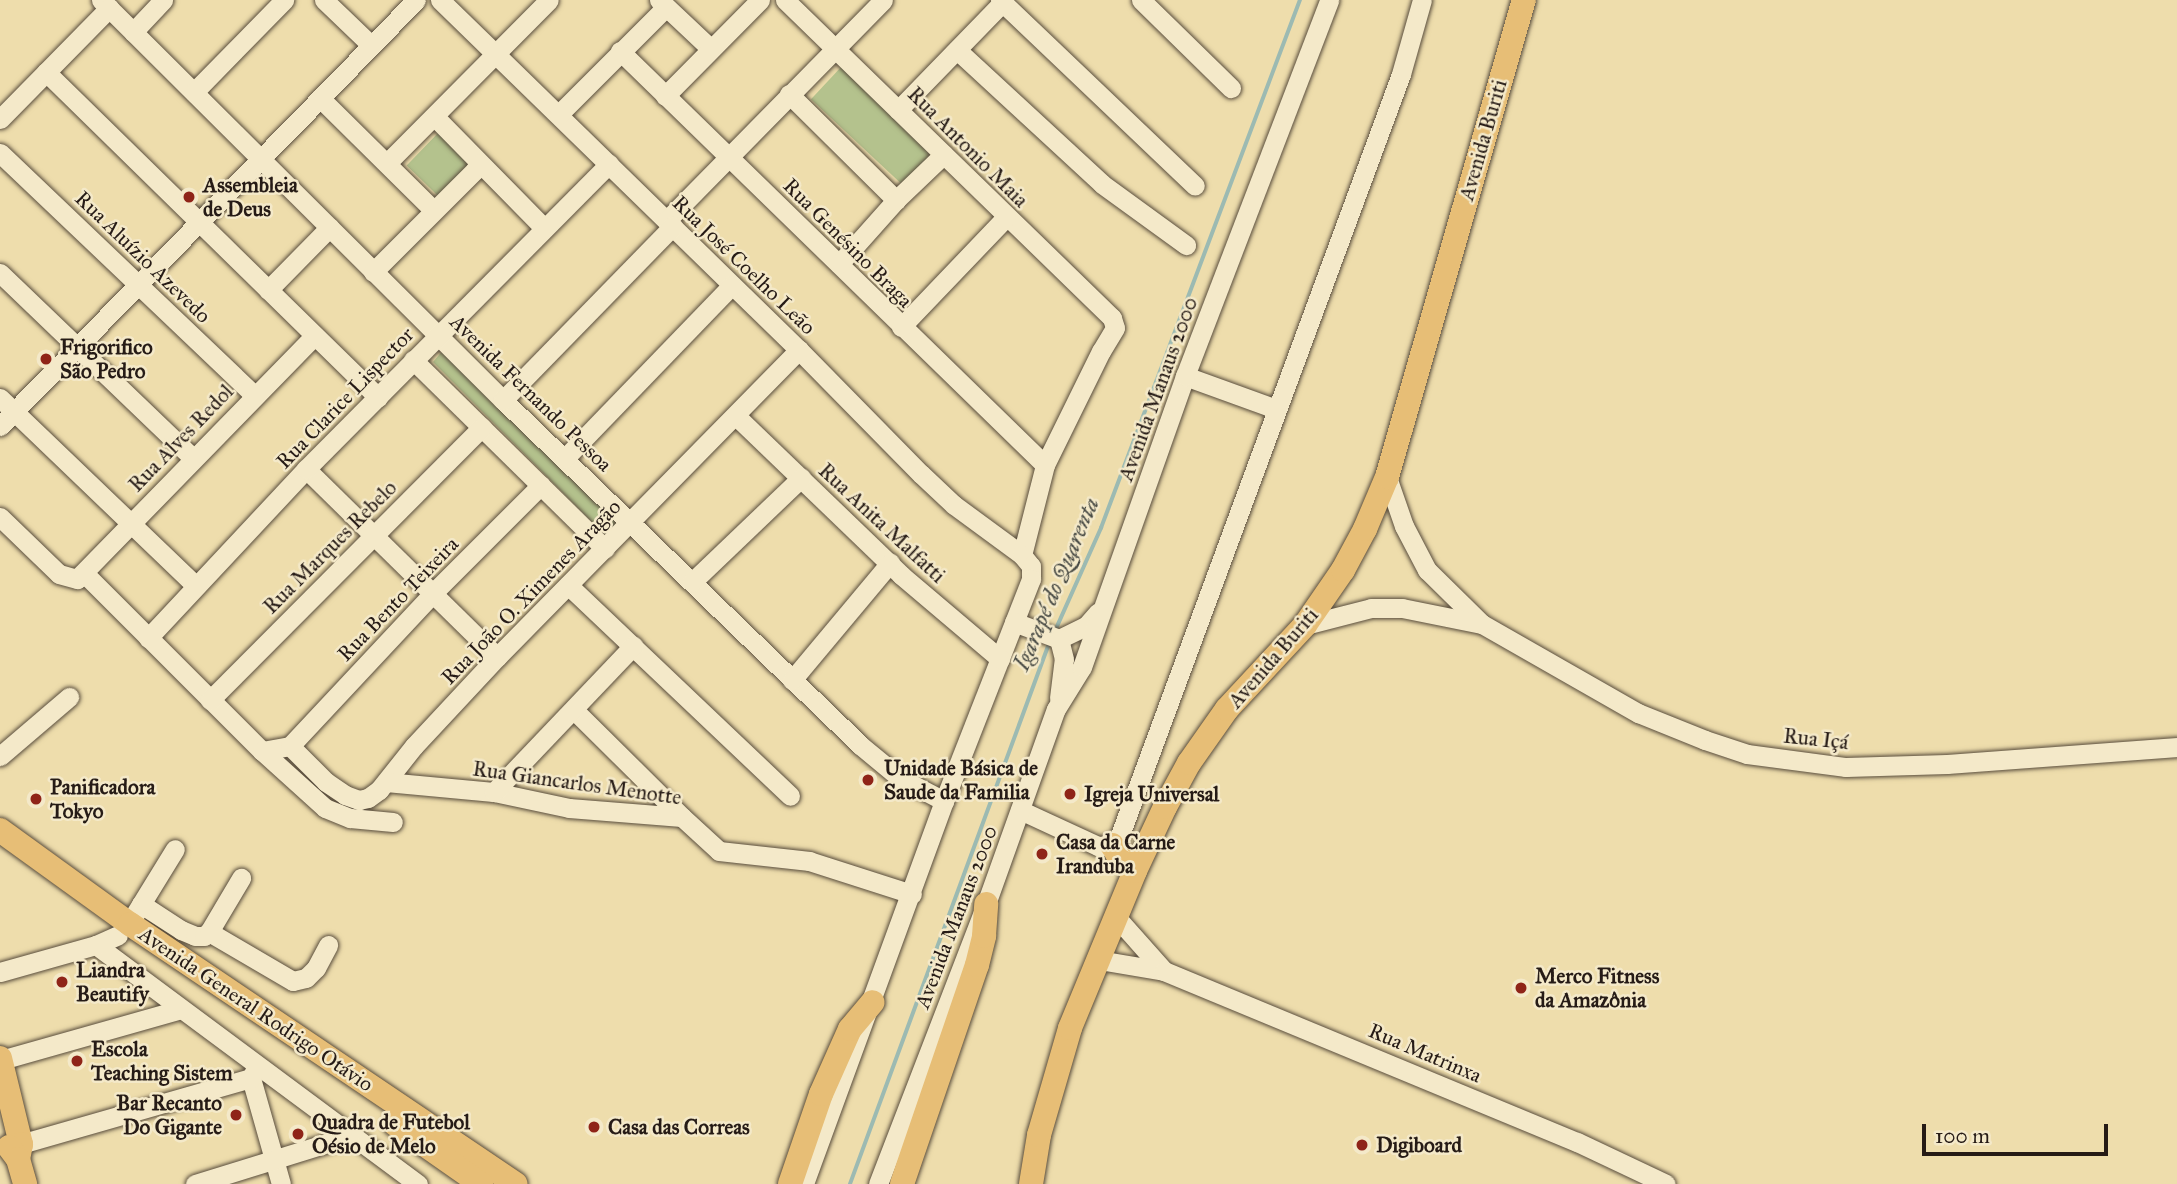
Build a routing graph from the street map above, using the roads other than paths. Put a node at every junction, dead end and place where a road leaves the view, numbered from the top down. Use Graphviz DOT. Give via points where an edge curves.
graph roads {
  1 [pos="163,0"];
  2 [pos="284,0"];
  3 [pos="324,0"];
  4 [pos="416,0"];
  5 [pos="440,0"];
  6 [pos="550,0"];
  7 [pos="760,0"];
  8 [pos="785,0"];
  9 [pos="1141,0"];
  10 [pos="1329,0"];
  11 [pos="1422,0"];
  12 [pos="1524,0"];
  13 [pos="881,1"];
  14 [pos="1002,1"];
  15 [pos="663,3"];
  16 [pos="105,4"];
  17 [pos="133,32"];
  18 [pos="371,45"];
  19 [pos="710,48"];
  20 [pos="834,49"];
  21 [pos="957,50"];
  22 [pos="620,51"];
  23 [pos="495,55"];
  24 [pos="46,72"];
  25 [pos="1231,88"];
  26 [pos="194,92"];
  27 [pos="789,94"];
  28 [pos="665,96"];
  29 [pos="320,98"];
  30 [pos="898,110"];
  31 [pos="559,114"];
  32 [pos="435,117"];
  33 [pos="0,119"];
  34 [pos="0,153"];
  35 [pos="944,154"];
  36 [pos="261,157"];
  37 [pos="729,158"];
  38 [pos="388,162"];
  39 [pos="478,164"];
  40 [pos="609,164"];
  41 [pos="1195,186"];
  42 [pos="897,200"];
  43 [pos="433,210"];
  44 [pos="1006,217"];
  45 [pos="200,222"];
  46 [pos="670,223"];
  47 [pos="330,227"];
  48 [pos="544,228"];
  49 [pos="1186,245"];
  50 [pos="839,264"];
  51 [pos="373,272"];
  52 [pos="0,273"];
  53 [pos="139,285"];
  54 [pos="732,285"];
  55 [pos="268,290"];
  56 [pos="901,327"];
  57 [pos="437,335"];
  58 [pos="314,336"];
  59 [pos="77,349"];
  60 [pos="799,350"];
  61 [pos="413,360"];
  62 [pos="1185,376"];
  63 [pos="254,395"];
  64 [pos="378,397"];
  65 [pos="503,400"];
  66 [pos="7,405"];
  67 [pos="1276,409"];
  68 [pos="736,416"];
  69 [pos="0,426"];
  70 [pos="482,427"];
  71 [pos="193,458"];
  72 [pos="565,458"];
  73 [pos="1045,466"];
  74 [pos="306,470"];
  75 [pos="1387,477"];
  76 [pos="801,478"];
  77 [pos="541,485"];
  78 [pos="0,517"];
  79 [pos="131,522"];
  80 [pos="632,522"];
  81 [pos="373,535"];
  82 [pos="605,548"];
  83 [pos="1022,555"];
  84 [pos="890,564"];
  85 [pos="84,573"];
  86 [pos="692,582"];
  87 [pos="195,585"];
  88 [pos="568,585"];
  89 [pos="432,594"];
  90 [pos="1103,607"];
  91 [pos="1482,624"];
  92 [pos="1021,625"];
  93 [pos="1305,625"];
  94 [pos="148,638"];
  95 [pos="1056,638"];
  96 [pos="632,646"];
  97 [pos="497,657"];
  98 [pos="1000,659"];
  99 [pos="792,680"];
  100 [pos="69,697"];
  101 [pos="210,700"];
  102 [pos="1056,709"];
  103 [pos="575,710"];
  104 [pos="290,746"];
  105 [pos="2177,747"];
  106 [pos="262,751"];
  107 [pos="0,756"];
  108 [pos="387,782"];
  109 [pos="494,792"];
  110 [pos="790,796"];
  111 [pos="944,801"];
  112 [pos="1020,810"];
  113 [pos="682,817"];
  114 [pos="393,822"];
  115 [pos="0,830"];
  116 [pos="1112,845"];
  117 [pos="175,849"];
  118 [pos="0,850"];
  119 [pos="1135,871"];
  120 [pos="241,878"];
  121 [pos="912,894"];
  122 [pos="986,904"];
  123 [pos="1117,918"];
  124 [pos="121,927"];
  125 [pos="209,932"];
  126 [pos="328,945"];
  127 [pos="1099,960"];
  128 [pos="1164,971"];
  129 [pos="0,972"];
  130 [pos="873,1002"];
  131 [pos="181,1009"];
  132 [pos="0,1059"];
  133 [pos="255,1071"];
  134 [pos="0,1116"];
  135 [pos="350,1136"];
  136 [pos="12,1150"];
  137 [pos="274,1159"];
  138 [pos="25,1184"];
  139 [pos="195,1184"];
  140 [pos="281,1184"];
  141 [pos="418,1184"];
  142 [pos="481,1184"];
  143 [pos="515,1184"];
  144 [pos="790,1184"];
  145 [pos="804,1184"];
  146 [pos="878,1184"];
  147 [pos="902,1184"];
  148 [pos="1031,1184"];
  149 [pos="1666,1184"];
  1 -- 17 [label="street"];
  2 -- 26 [label="street"];
  3 -- 18 [label="street"];
  4 -- 18 [label="street"];
  5 -- 23 [label="street, Rua José Coelho Leão"];
  6 -- 23 [label="street"];
  7 -- 19 [label="street"];
  8 -- 20 [label="street, Rua Antonio Maia"];
  9 -- 25 [label="street"];
  10 -- 62 [label="street, Avenida Manaus 2000"];
  11 -- 67 [label="street" via="1401,74"];
  12 -- 75 [label="main road, Avenida Buriti"];
  13 -- 20 [label="street"];
  14 -- 21 [label="street"];
  14 -- 41 [label="street"];
  15 -- 19 [label="street"];
  15 -- 22 [label="street"];
  16 -- 17 [label="street, Avenida Fernando Pessoa"];
  16 -- 24 [label="street"];
  17 -- 26 [label="street, Avenida Fernando Pessoa"];
  18 -- 29 [label="street"];
  19 -- 28 [label="street"];
  20 -- 27 [label="street"];
  20 -- 30 [label="street, Rua Antonio Maia"];
  21 -- 30 [label="street"];
  21 -- 49 [label="street" via="1102,184"];
  22 -- 28 [label="street, Rua Genésino Braga"];
  22 -- 31 [label="street"];
  23 -- 31 [label="street, Rua José Coelho Leão"];
  23 -- 32 [label="street"];
  24 -- 33 [label="street"];
  24 -- 45 [label="street"];
  26 -- 36 [label="street, Avenida Fernando Pessoa"];
  27 -- 37 [label="street"];
  27 -- 42 [label="street"];
  28 -- 37 [label="street, Rua Genésino Braga"];
  29 -- 36 [label="street"];
  29 -- 38 [label="street"];
  30 -- 35 [label="street, Rua Antonio Maia"];
  31 -- 40 [label="street, Rua José Coelho Leão"];
  32 -- 38 [label="street"];
  32 -- 39 [label="street"];
  34 -- 53 [label="street, Rua Aluízio Azevedo"];
  35 -- 42 [label="street"];
  35 -- 44 [label="street, Rua Antonio Maia"];
  36 -- 45 [label="street"];
  36 -- 47 [label="street, Avenida Fernando Pessoa"];
  37 -- 46 [label="street"];
  37 -- 50 [label="street, Rua Genésino Braga"];
  38 -- 43 [label="street"];
  39 -- 43 [label="street"];
  39 -- 48 [label="street"];
  40 -- 46 [label="street, Rua José Coelho Leão"];
  40 -- 48 [label="street, Rua Clarice Lispector"];
  42 -- 50 [label="street"];
  43 -- 51 [label="street"];
  44 -- 56 [label="street"];
  44 -- 73 [label="street, Rua Antonio Maia" via="1112,318 1115,328"];
  45 -- 53 [label="street"];
  45 -- 55 [label="street"];
  46 -- 54 [label="street, Rua José Coelho Leão"];
  46 -- 65 [label="street"];
  47 -- 51 [label="street, Avenida Fernando Pessoa"];
  47 -- 55 [label="street"];
  48 -- 57 [label="street, Rua Clarice Lispector"];
  50 -- 56 [label="street, Rua Genésino Braga"];
  51 -- 57 [label="street, Avenida Fernando Pessoa"];
  52 -- 59 [label="street"];
  53 -- 59 [label="street"];
  53 -- 63 [label="street, Rua Aluízio Azevedo"];
  54 -- 60 [label="street, Rua José Coelho Leão"];
  54 -- 72 [label="street"];
  55 -- 58 [label="street"];
  56 -- 73 [label="street, Rua Genésino Braga"];
  57 -- 61 [label="street, Rua Clarice Lispector"];
  57 -- 65 [label="street, Avenida Fernando Pessoa"];
  58 -- 63 [label="street, Rua Alves Redol"];
  58 -- 64 [label="street"];
  59 -- 66 [label="street"];
  59 -- 71 [label="street"];
  60 -- 68 [label="street, Rua João O. Ximenes Aragão"];
  60 -- 83 [label="street, Rua José Coelho Leão" via="954,505"];
  61 -- 64 [label="street, Rua Clarice Lispector"];
  61 -- 70 [label="street"];
  62 -- 67 [label="street"];
  62 -- 90 [label="street, Avenida Manaus 2000"];
  63 -- 71 [label="street, Rua Alves Redol"];
  64 -- 74 [label="street, Rua Clarice Lispector"];
  65 -- 72 [label="street, Avenida Fernando Pessoa"];
  66 -- 69 [label="street"];
  66 -- 79 [label="street"];
  67 -- 116 [label="street" via="1121,835"];
  68 -- 76 [label="street, Rua Anita Malfatti"];
  68 -- 80 [label="street, Rua João O. Ximenes Aragão"];
  70 -- 77 [label="street"];
  70 -- 81 [label="street, Rua Marques Rebelo"];
  71 -- 79 [label="street, Rua Alves Redol"];
  72 -- 80 [label="street, Avenida Fernando Pessoa"];
  73 -- 83 [label="street"];
  74 -- 81 [label="street"];
  74 -- 87 [label="street, Rua Clarice Lispector"];
  75 -- 91 [label="street, Rua Içá" via="1404,526 1427,570"];
  75 -- 93 [label="main road, Avenida Buriti" via="1366,529"];
  76 -- 84 [label="street, Rua Anita Malfatti"];
  76 -- 86 [label="street"];
  77 -- 82 [label="street"];
  77 -- 89 [label="street, Rua Bento Teixeira"];
  78 -- 85 [label="street" via="60,574 72,580"];
  79 -- 85 [label="street, Rua Alves Redol"];
  79 -- 87 [label="street"];
  80 -- 82 [label="street, Rua João O. Ximenes Aragão"];
  80 -- 86 [label="street, Avenida Fernando Pessoa"];
  81 -- 89 [label="street"];
  81 -- 101 [label="street, Rua Marques Rebelo"];
  82 -- 88 [label="street, Rua João O. Ximenes Aragão"];
  83 -- 92 [label="street" via="1031,566 1031,579"];
  84 -- 98 [label="street, Rua Anita Malfatti"];
  84 -- 99 [label="street"];
  85 -- 94 [label="street"];
  86 -- 99 [label="street, Avenida Fernando Pessoa"];
  87 -- 94 [label="street, Rua Clarice Lispector"];
  88 -- 96 [label="street"];
  88 -- 97 [label="street, Rua João O. Ximenes Aragão"];
  89 -- 97 [label="street"];
  89 -- 104 [label="street, Rua Bento Teixeira"];
  90 -- 95 [label="street" via="1086,625"];
  90 -- 102 [label="street, Avenida Manaus 2000" via="1082,667"];
  91 -- 93 [label="street, Rua Içá" via="1402,608 1370,608"];
  91 -- 105 [label="street, Rua Içá" via="1638,713 1747,754 1846,766 1947,764"];
  92 -- 95 [label="street"];
  92 -- 98 [label="street"];
  93 -- 119 [label="main road, Avenida Buriti" via="1227,709 1189,763"];
  94 -- 101 [label="street"];
  95 -- 102 [label="street" via="1064,659"];
  96 -- 103 [label="street"];
  96 -- 110 [label="street"];
  97 -- 108 [label="street, Rua João O. Ximenes Aragão" via="407,753"];
  98 -- 111 [label="street"];
  99 -- 111 [label="street, Avenida Fernando Pessoa" via="878,762"];
  100 -- 107 [label="street"];
  101 -- 106 [label="street"];
  102 -- 112 [label="street, Avenida Manaus 2000"];
  103 -- 109 [label="street"];
  103 -- 113 [label="street"];
  104 -- 106 [label="street"];
  104 -- 108 [label="street, Rua João O. Ximenes Aragão" via="345,795 368,798"];
  106 -- 114 [label="street" via="325,808 350,818"];
  108 -- 109 [label="street, Rua Giancarlos Menotte"];
  109 -- 113 [label="street, Rua Giancarlos Menotte" via="569,807"];
  111 -- 121 [label="street"];
  112 -- 116 [label="street" via="1098,846"];
  112 -- 122 [label="street, Avenida Manaus 2000"];
  113 -- 121 [label="street, Rua Giancarlos Menotte" via="719,851 808,861"];
  115 -- 124 [label="main road, Avenida General Rodrigo Otávio"];
  116 -- 119 [label="main road"];
  117 -- 124 [label="street"];
  118 -- 124 [label="main road, Avenida General Rodrigo Otávio"];
  119 -- 123 [label="main road, Avenida Buriti"];
  120 -- 125 [label="street"];
  121 -- 130 [label="street"];
  122 -- 146 [label="street, Avenida Manaus 2000"];
  122 -- 147 [label="main road" via="977,965"];
  123 -- 127 [label="main road, Avenida Buriti"];
  123 -- 128 [label="street, Rua Matrinxa"];
  124 -- 125 [label="street" via="195,936"];
  124 -- 129 [label="street"];
  124 -- 131 [label="street"];
  124 -- 142 [label="main road, Avenida General Rodrigo Otávio"];
  124 -- 143 [label="main road, Avenida General Rodrigo Otávio"];
  125 -- 126 [label="street" via="293,981 306,978 316,968"];
  127 -- 128 [label="street, Rua Matrinxa"];
  127 -- 148 [label="main road, Avenida Buriti" via="1055,1074"];
  128 -- 149 [label="street, Rua Matrinxa" via="1554,1132"];
  130 -- 144 [label="main road" via="850,1029 821,1094"];
  130 -- 145 [label="street"];
  131 -- 132 [label="street"];
  131 -- 133 [label="street"];
  132 -- 136 [label="main road"];
  133 -- 135 [label="street"];
  133 -- 136 [label="street"];
  133 -- 137 [label="street"];
  134 -- 136 [label="main road"];
  135 -- 137 [label="street"];
  135 -- 141 [label="street"];
  136 -- 138 [label="main road"];
  137 -- 139 [label="street"];
  137 -- 140 [label="street"];
}
